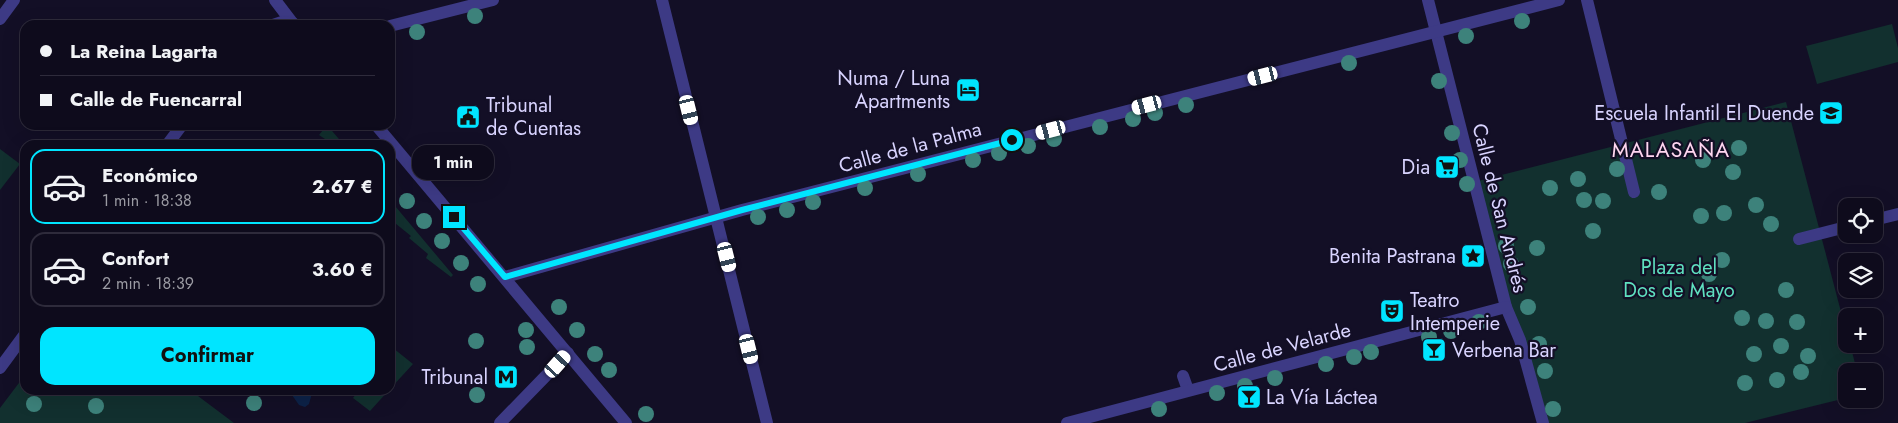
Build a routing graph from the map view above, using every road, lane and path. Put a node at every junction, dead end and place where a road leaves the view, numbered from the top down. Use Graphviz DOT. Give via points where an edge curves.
graph roads {
  1 [pos="14,0"];
  2 [pos="275,0"];
  3 [pos="493,0"];
  4 [pos="662,0"];
  5 [pos="1428,0"];
  6 [pos="1559,0"];
  7 [pos="1587,0"];
  8 [pos="0,19"];
  9 [pos="290,20"];
  10 [pos="395,25"];
  11 [pos="1436,30"];
  12 [pos="380,130"];
  13 [pos="389,140"];
  14 [pos="395,147"];
  15 [pos="1634,192"];
  16 [pos="1898,214"];
  17 [pos="1883,218"];
  18 [pos="716,219"];
  19 [pos="1838,229"];
  20 [pos="1799,239"];
  21 [pos="505,277"];
  22 [pos="1506,307"];
  23 [pos="20,341"];
  24 [pos="568,353"];
  25 [pos="0,368"];
  26 [pos="1183,376"];
  27 [pos="1188,390"];
  28 [pos="500,423"];
  29 [pos="626,423"];
  30 [pos="767,423"];
  31 [pos="1067,423"];
  32 [pos="1543,423"];
  1 -- 8 [label="street"];
  2 -- 9 [label="street"];
  3 -- 10 [label="street"];
  4 -- 18 [label="street"];
  5 -- 11 [label="street, Calle de San Andrés"];
  6 -- 11 [label="street, Calle de la Palma"];
  7 -- 15 [label="street"];
  11 -- 18 [label="street, Calle de la Palma"];
  11 -- 22 [label="street, Calle de San Andrés"];
  12 -- 13 [label="street"];
  14 -- 21 [label="street"];
  16 -- 17 [label="street"];
  18 -- 21 [label="street, Calle de la Palma"];
  18 -- 30 [label="street"];
  19 -- 20 [label="street"];
  21 -- 24 [label="street"];
  22 -- 27 [label="street, Calle de Velarde"];
  22 -- 32 [label="street, Calle de San Andrés" via="1520,340"];
  23 -- 25 [label="street"];
  24 -- 28 [label="street"];
  24 -- 29 [label="street"];
  26 -- 27 [label="street"];
  27 -- 31 [label="street, Calle de Velarde"];
}
